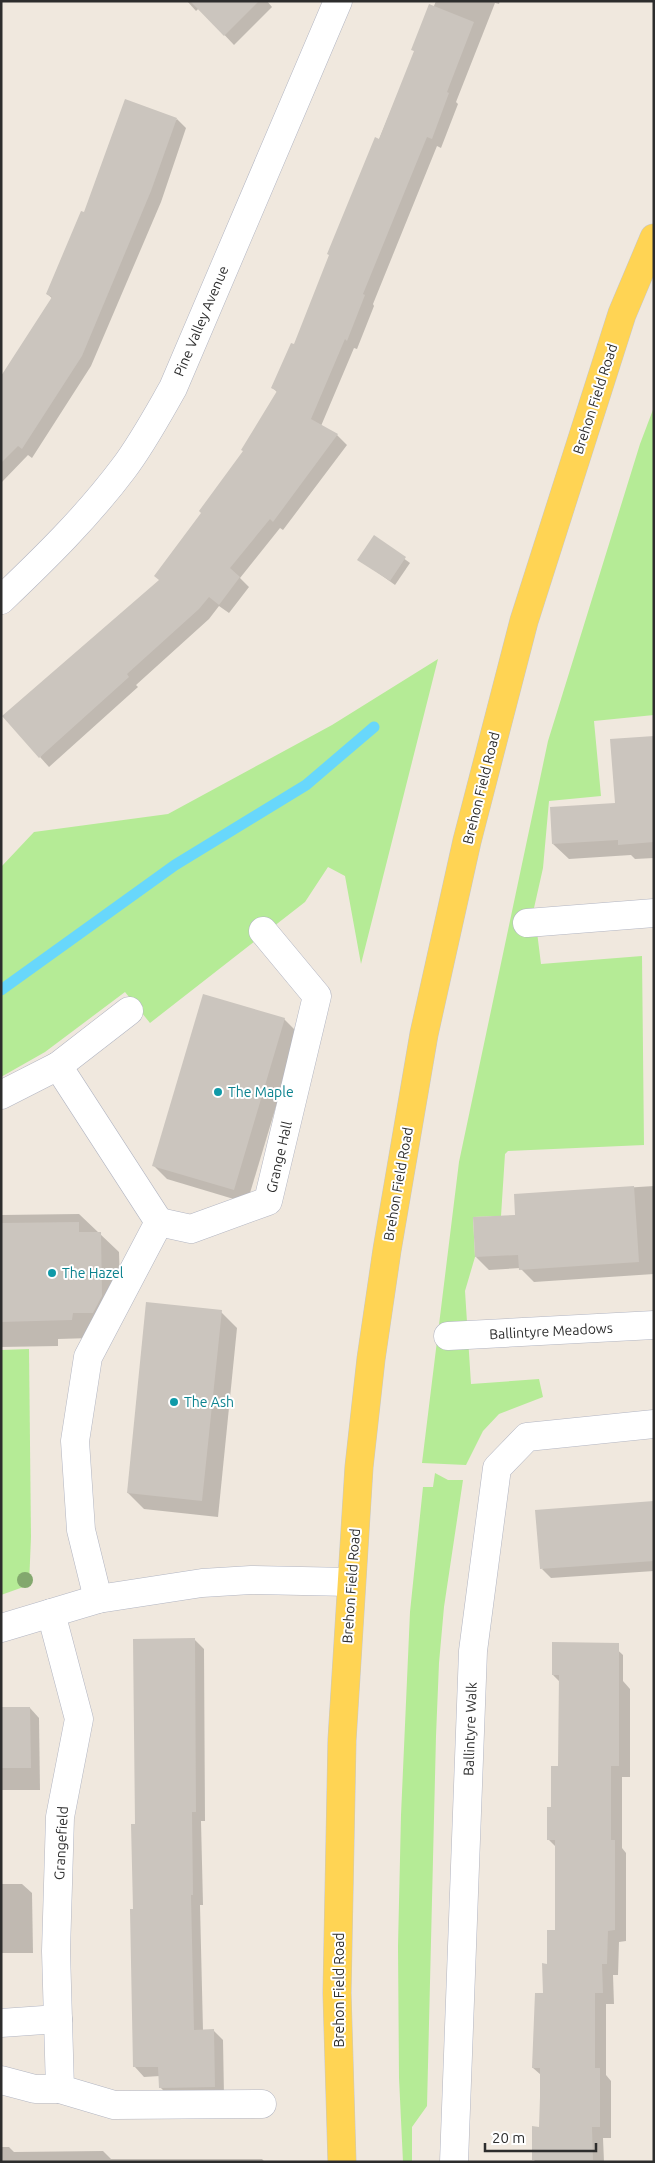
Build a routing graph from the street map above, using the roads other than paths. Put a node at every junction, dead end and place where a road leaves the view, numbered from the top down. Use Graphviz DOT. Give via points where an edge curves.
graph roads {
  1 [pos="338,1"];
  2 [pos="654,238"];
  3 [pos="1,600"];
  4 [pos="654,913"];
  5 [pos="527,923"];
  6 [pos="263,932"];
  7 [pos="129,1012"];
  8 [pos="58,1066"];
  9 [pos="1,1095"];
  10 [pos="160,1222"];
  11 [pos="654,1325"];
  12 [pos="448,1336"];
  13 [pos="654,1424"];
  14 [pos="350,1582"];
  15 [pos="98,1599"];
  16 [pos="51,1613"];
  17 [pos="1,1628"];
  18 [pos="58,2018"];
  19 [pos="1,2023"];
  20 [pos="1,2080"];
  21 [pos="60,2089"];
  22 [pos="262,2104"];
  23 [pos="342,2162"];
  24 [pos="454,2162"];
  1 -- 3 [label="street, Pine Valley Avenue" via="168,396 123,469 76,524"];
  2 -- 14 [label="main road, Brehon Field Road" via="622,314 524,621 467,841 424,1034 387,1250 371,1359"];
  4 -- 5 [label="street"];
  6 -- 10 [label="street, Grange Hall" via="317,996 268,1201 191,1228"];
  7 -- 8 [label="street"];
  8 -- 9 [label="street"];
  8 -- 10 [label="street"];
  10 -- 15 [label="street" via="88,1357 75,1441 82,1530"];
  11 -- 12 [label="street, Ballintyre Meadows"];
  13 -- 24 [label="street, Ballintyre Walk" via="527,1437 497,1468 473,1651"];
  14 -- 15 [label="street" via="252,1580 202,1583"];
  14 -- 23 [label="main road, Brehon Field Road" via="342,1740 337,1993"];
  15 -- 16 [label="street"];
  16 -- 17 [label="street"];
  16 -- 18 [label="street, Grangefield" via="79,1719 60,1817 56,1951"];
  18 -- 19 [label="street"];
  18 -- 21 [label="street, Grangefield"];
  20 -- 21 [label="street" via="35,2089"];
  21 -- 22 [label="street" via="114,2105"];
}
